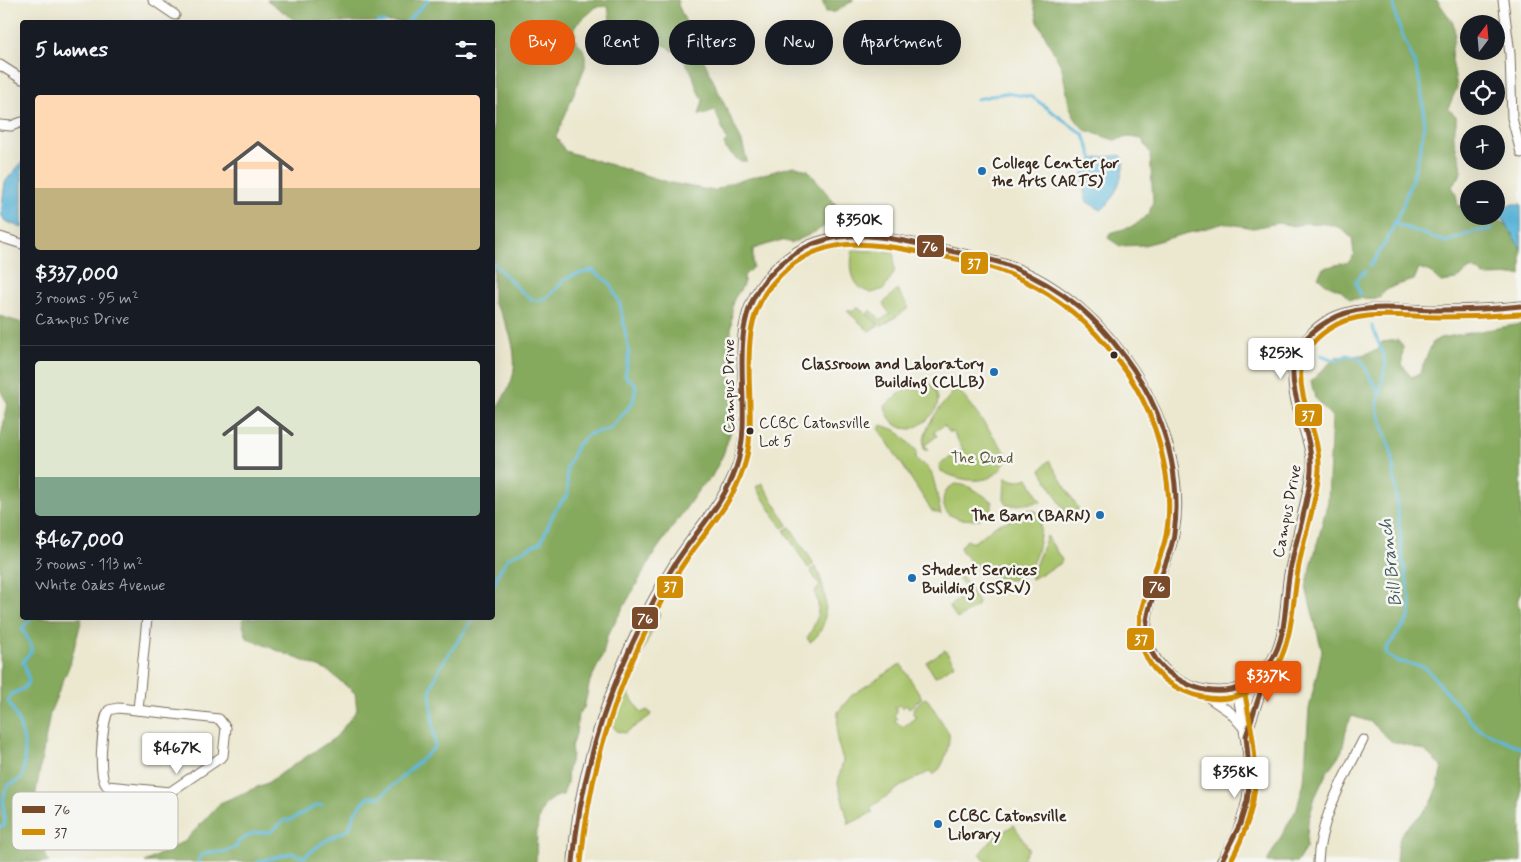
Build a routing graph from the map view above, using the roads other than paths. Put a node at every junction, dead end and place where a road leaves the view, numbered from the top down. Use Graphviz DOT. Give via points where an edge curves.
graph roads {
  1 [pos="153,0"];
  2 [pos="1503,0"];
  3 [pos="175,15"];
  4 [pos="1521,53"];
  5 [pos="1510,54"];
  6 [pos="0,64"];
  7 [pos="20,79"];
  8 [pos="20,123"];
  9 [pos="0,125"];
  10 [pos="1521,152"];
  11 [pos="0,237"];
  12 [pos="20,243"];
  13 [pos="1521,306"];
  14 [pos="147,620"];
  15 [pos="1270,663"];
  16 [pos="1190,686"];
  17 [pos="1238,690"];
  18 [pos="138,710"];
  19 [pos="1245,732"];
  20 [pos="1363,740"];
  21 [pos="573,862"];
  22 [pos="1221,862"];
  23 [pos="1318,862"];
  1 -- 3 [label="street"];
  2 -- 5 [label="street"];
  4 -- 5 [label="street"];
  5 -- 10 [label="street" via="1512,118"];
  6 -- 7 [label="street"];
  8 -- 9 [label="street"];
  11 -- 12 [label="street"];
  13 -- 15 [label="street, Campus Drive" via="1356,310 1332,317 1304,342 1294,364 1292,378 1311,449 1312,466 1288,580 1278,647"];
  14 -- 18 [label="street"];
  15 -- 17 [label="street, Campus Drive" via="1255,680"];
  15 -- 19 [label="street"];
  16 -- 17 [label="street, Campus Drive"];
  16 -- 19 [label="street" via="1221,705"];
  16 -- 21 [label="street, Campus Drive" via="1166,672 1153,654 1148,638 1151,598 1174,539 1178,497 1173,460 1157,415 1115,344 1065,294 1038,277 1007,265 884,237 848,235 821,241 794,252 778,265 759,290 746,317 740,354 743,434 737,466 721,497 655,595 622,666 590,766 578,816"];
  17 -- 19 [label="street"];
  18 -- 18 [label="street" via="219,719 226,728 224,756 170,792 107,786 100,774 105,716 112,709"];
  19 -- 22 [label="street" via="1250,778 1247,800 1240,824"];
  20 -- 23 [label="street" via="1334,800 1324,828"];
}
